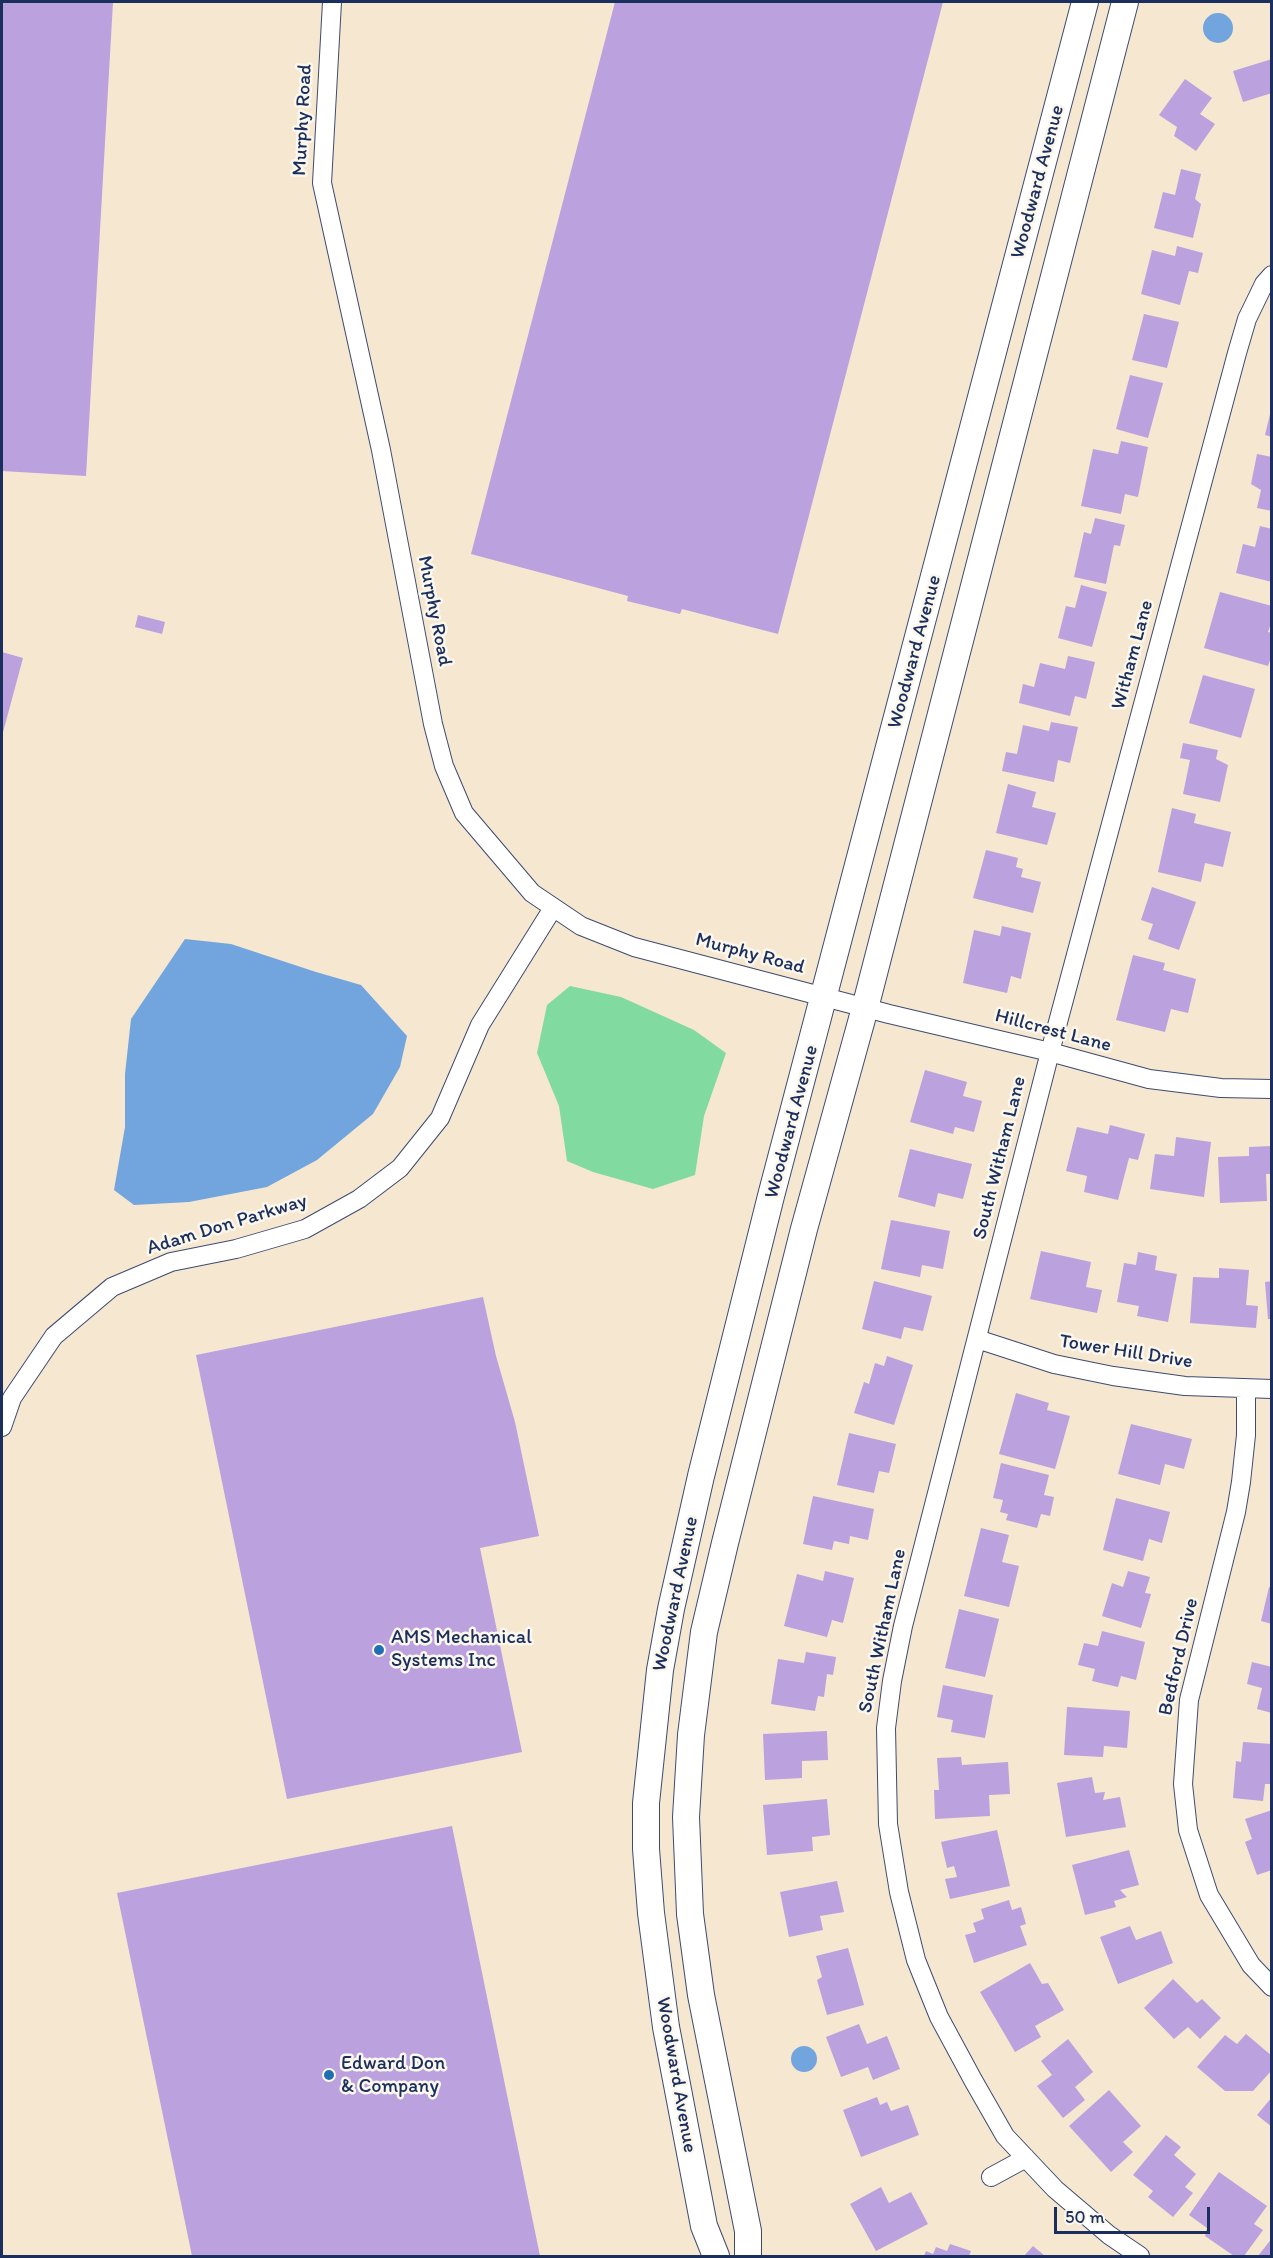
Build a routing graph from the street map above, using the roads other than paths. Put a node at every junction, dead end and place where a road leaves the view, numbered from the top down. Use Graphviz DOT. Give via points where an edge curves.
graph roads {
  1 [pos="332,2"];
  2 [pos="1085,2"];
  3 [pos="1125,2"];
  4 [pos="1272,274"];
  5 [pos="553,908"];
  6 [pos="825,998"];
  7 [pos="865,1008"];
  8 [pos="1050,1052"];
  9 [pos="1272,1089"];
  10 [pos="977,1340"];
  11 [pos="1246,1389"];
  12 [pos="1272,1389"];
  13 [pos="2,1427"];
  14 [pos="1272,1987"];
  15 [pos="1026,2158"];
  16 [pos="991,2177"];
  17 [pos="716,2256"];
  18 [pos="748,2256"];
  19 [pos="1140,2256"];
  1 -- 5 [label="street, Murphy Road" via="322,183 381,450 433,724 444,766 464,813 532,894"];
  2 -- 6 [label="street, Woodward Avenue"];
  3 -- 7 [label="street, Woodward Avenue"];
  4 -- 8 [label="street, Witham Lane" via="1247,319 1237,353"];
  5 -- 6 [label="street, Murphy Road" via="581,926 634,947"];
  5 -- 13 [label="street, Adam Don Parkway" via="480,1025 440,1118 400,1168 359,1199 305,1229 171,1263 112,1287 54,1336 12,1398"];
  6 -- 7 [label="street, Hillcrest Lane"];
  6 -- 17 [label="street, Woodward Avenue" via="771,1196 669,1619 646,1803 655,1957 704,2226"];
  7 -- 8 [label="street, Hillcrest Lane"];
  7 -- 18 [label="street, Woodward Avenue" via="804,1229 725,1543 704,1632 691,1735 686,1816 690,1914 701,1995 748,2231"];
  8 -- 9 [label="street, Hillcrest Lane" via="1149,1079 1221,1088"];
  8 -- 10 [label="street, South Witham Lane"];
  10 -- 11 [label="street, Tower Hill Drive" via="1054,1364 1113,1376"];
  10 -- 15 [label="street, South Witham Lane" via="891,1681 886,1728 888,1824 916,1960 939,2017 1005,2136"];
  11 -- 12 [label="street, Tower Hill Drive"];
  11 -- 14 [label="street, Bedford Drive" via="1242,1482 1189,1700 1183,1784 1188,1830 1209,1895 1251,1965"];
  15 -- 16 [label="street"];
  15 -- 19 [label="street, South Witham Lane" via="1055,2189"];
}
